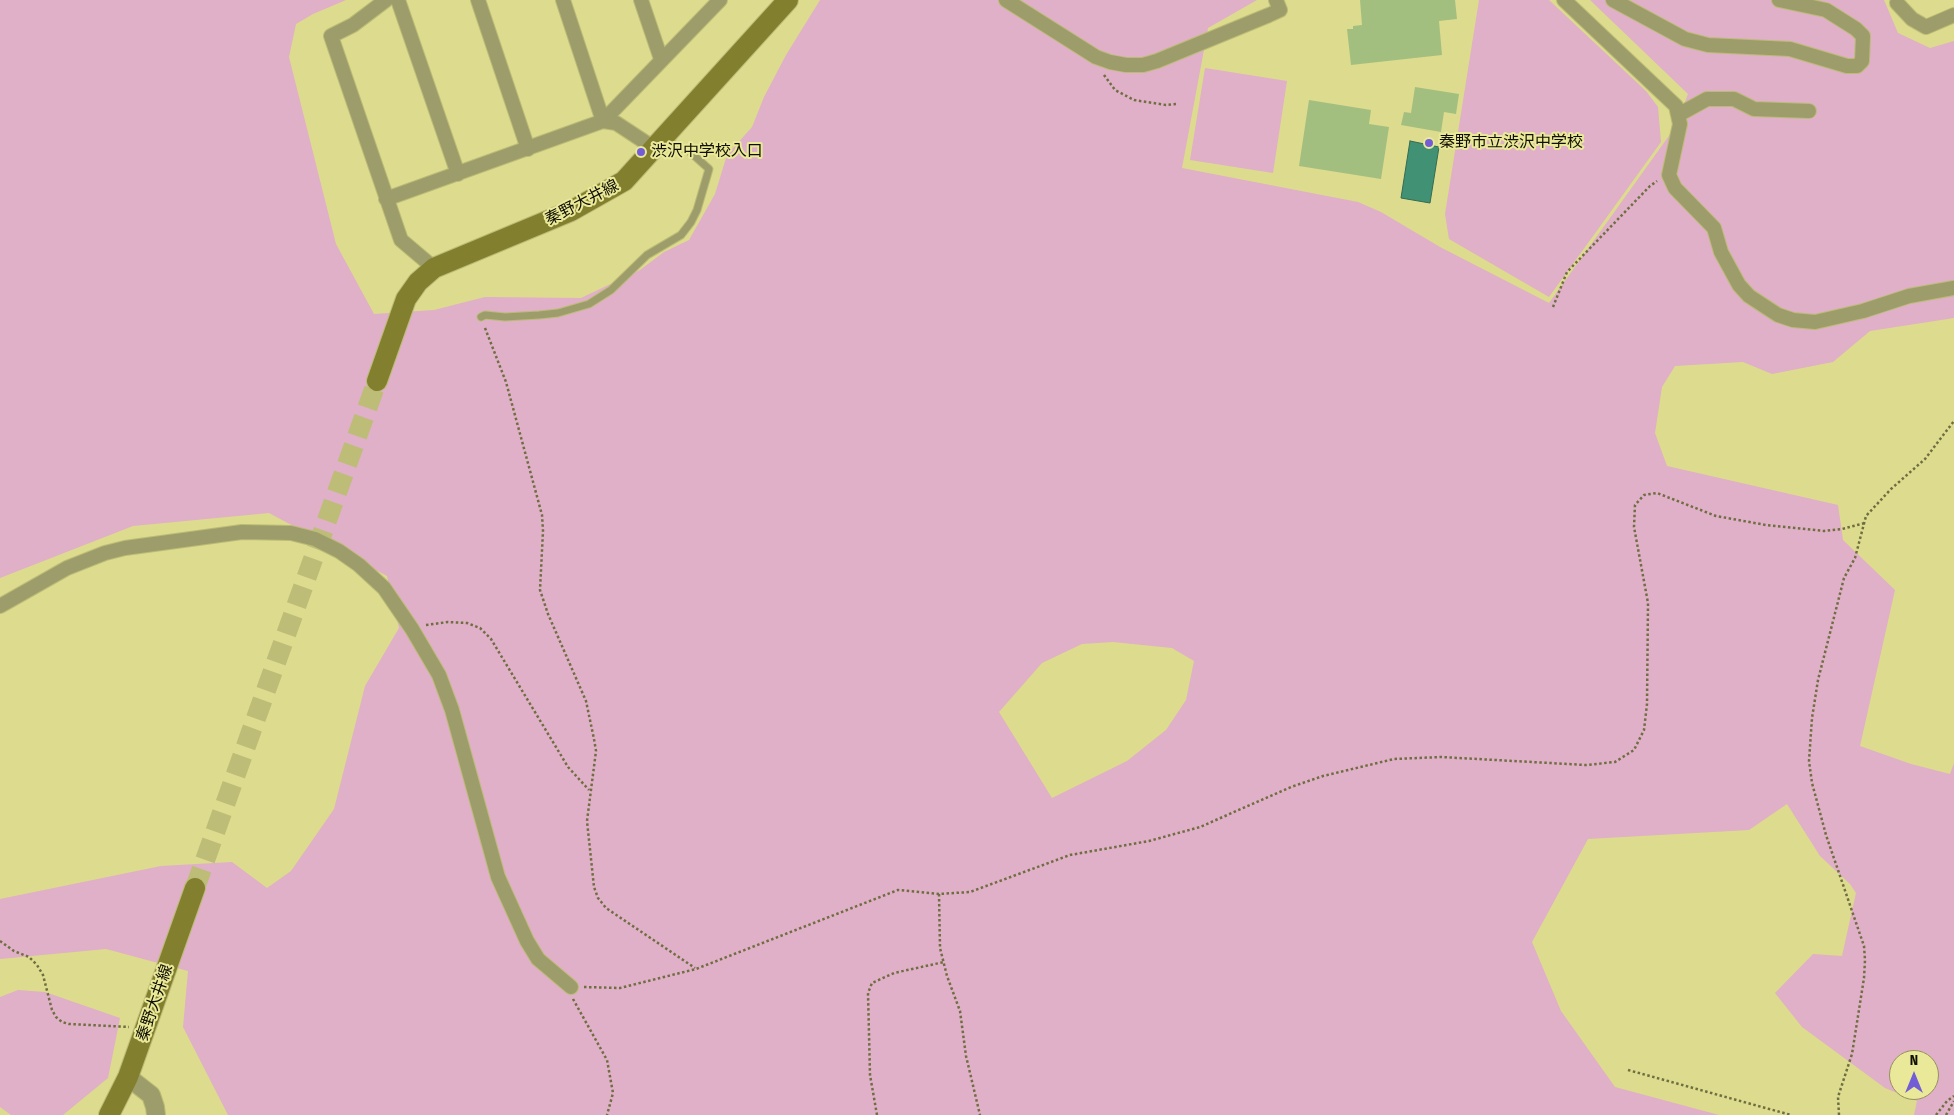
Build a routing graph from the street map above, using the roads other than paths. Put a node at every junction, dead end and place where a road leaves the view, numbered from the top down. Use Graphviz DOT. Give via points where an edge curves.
graph roads {
  1 [pos="386,0"];
  2 [pos="398,0"];
  3 [pos="478,0"];
  4 [pos="563,0"];
  5 [pos="641,0"];
  6 [pos="720,0"];
  7 [pos="788,0"];
  8 [pos="1006,0"];
  9 [pos="1276,0"];
  10 [pos="1564,0"];
  11 [pos="1613,0"];
  12 [pos="1779,0"];
  13 [pos="1897,3"];
  14 [pos="1954,15"];
  15 [pos="661,59"];
  16 [pos="1809,111"];
  17 [pos="1678,115"];
  18 [pos="603,120"];
  19 [pos="657,144"];
  20 [pos="528,148"];
  21 [pos="458,174"];
  22 [pos="386,199"];
  23 [pos="434,268"];
  24 [pos="1954,288"];
  25 [pos="481,317"];
  26 [pos="377,381"];
  27 [pos="0,606"];
  28 [pos="195,888"];
  29 [pos="571,987"];
  30 [pos="128,1078"];
  31 [pos="109,1115"];
  32 [pos="156,1115"];
  1 -- 22 [label="street" via="331,36"];
  2 -- 21 [label="street"];
  3 -- 20 [label="street"];
  4 -- 18 [label="street"];
  5 -- 15 [label="street"];
  6 -- 15 [label="street"];
  7 -- 19 [label="main road, 秦野大井線"];
  8 -- 9 [label="street" via="1101,59 1126,65 1157,61 1280,10"];
  10 -- 17 [label="street" via="1676,106"];
  11 -- 12 [label="street" via="1685,39 1708,45 1790,49 1847,66 1857,66 1862,61 1863,36 1856,29 1826,10"];
  13 -- 14 [label="street" via="1912,19 1926,27"];
  15 -- 18 [label="street"];
  16 -- 17 [label="street" via="1754,109 1734,99 1707,99"];
  17 -- 24 [label="street" via="1680,124 1669,175 1675,188 1714,228 1721,252 1739,285 1749,296 1778,315 1815,322 1909,296"];
  18 -- 19 [label="street" via="616,123"];
  18 -- 20 [label="street"];
  19 -- 23 [label="main road, 秦野大井線" via="624,181 571,212"];
  19 -- 25 [label="lane" via="689,151 709,169 697,210 681,235 647,254 611,290 589,304 558,313"];
  20 -- 21 [label="street"];
  21 -- 22 [label="street"];
  22 -- 23 [label="street" via="401,240"];
  23 -- 26 [label="main road, 秦野大井線" via="406,299"];
  27 -- 29 [label="street" via="67,568 126,548 242,532 291,533 315,539 339,551 384,588 439,675 452,710 498,877 538,959"];
  28 -- 30 [label="main road, 秦野大井線"];
  30 -- 31 [label="main road, 秦野大井線"];
  30 -- 32 [label="street" via="151,1095"];
}
